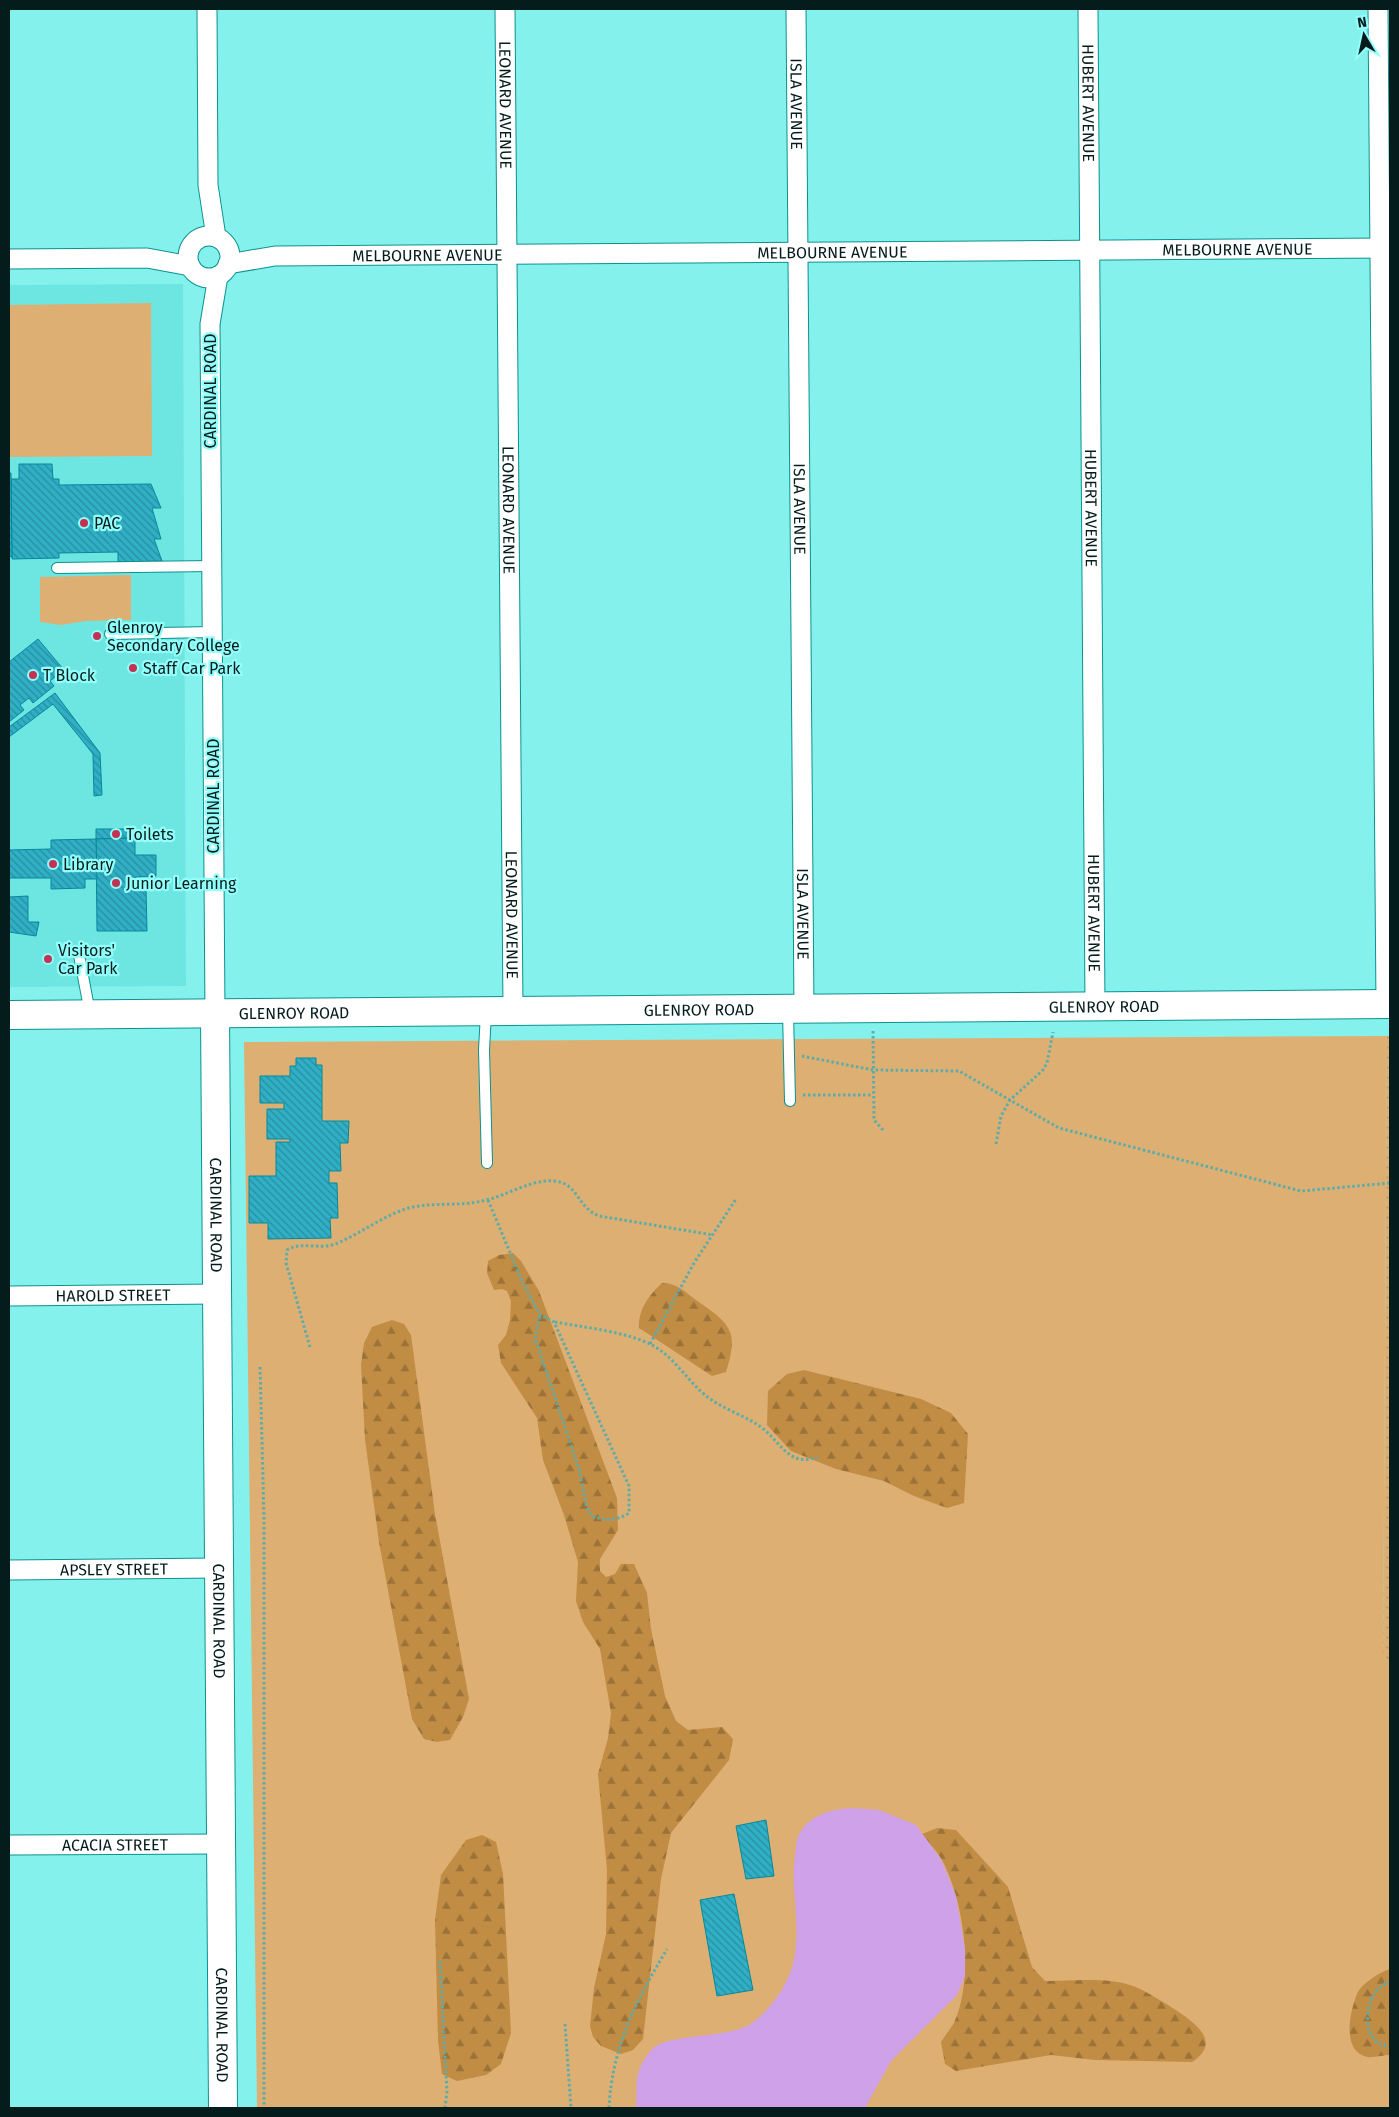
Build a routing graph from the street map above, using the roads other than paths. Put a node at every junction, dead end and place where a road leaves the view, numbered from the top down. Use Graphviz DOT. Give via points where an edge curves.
graph roads {
  1 [pos="207,9"];
  2 [pos="505,9"];
  3 [pos="796,9"];
  4 [pos="1088,9"];
  5 [pos="1378,9"];
  6 [pos="1385,248"];
  7 [pos="1089,250"];
  8 [pos="798,253"];
  9 [pos="507,254"];
  10 [pos="208,257"];
  11 [pos="9,259"];
  12 [pos="212,566"];
  13 [pos="57,568"];
  14 [pos="212,632"];
  15 [pos="110,634"];
  16 [pos="79,955"];
  17 [pos="1388,1004"];
  18 [pos="1095,1007"];
  19 [pos="796,1010"];
  20 [pos="500,1011"];
  21 [pos="214,1013"];
  22 [pos="90,1014"];
  23 [pos="9,1015"];
  24 [pos="790,1098"];
  25 [pos="487,1164"];
  26 [pos="217,1294"];
  27 [pos="9,1296"];
  28 [pos="219,1568"];
  29 [pos="9,1570"];
  30 [pos="221,1844"];
  31 [pos="9,1845"];
  32 [pos="223,2108"];
  1 -- 10 [label="street, CARDINAL ROAD"];
  2 -- 9 [label="street, LEONARD AVENUE"];
  3 -- 8 [label="street, ISLA AVENUE"];
  4 -- 7 [label="street, HUBERT AVENUE"];
  5 -- 6 [label="street"];
  6 -- 7 [label="street, MELBOURNE AVENUE"];
  6 -- 17 [label="street"];
  7 -- 8 [label="street, MELBOURNE AVENUE"];
  7 -- 18 [label="street, HUBERT AVENUE"];
  8 -- 9 [label="street, MELBOURNE AVENUE"];
  8 -- 19 [label="street, ISLA AVENUE"];
  9 -- 10 [label="street, MELBOURNE AVENUE"];
  9 -- 20 [label="street, LEONARD AVENUE"];
  10 -- 11 [label="street, MELBOURNE AVENUE"];
  10 -- 12 [label="street, CARDINAL ROAD"];
  12 -- 13 [label="lane"];
  12 -- 14 [label="street, CARDINAL ROAD"];
  14 -- 15 [label="lane"];
  14 -- 21 [label="street, CARDINAL ROAD"];
  16 -- 22 [label="lane"];
  17 -- 18 [label="street, GLENROY ROAD"];
  18 -- 19 [label="street, GLENROY ROAD"];
  19 -- 20 [label="street, GLENROY ROAD"];
  19 -- 24 [label="lane" via="789,1054"];
  20 -- 21 [label="street, GLENROY ROAD"];
  20 -- 25 [label="lane" via="484,1050"];
  21 -- 22 [label="street, GLENROY ROAD"];
  21 -- 26 [label="street, CARDINAL ROAD"];
  22 -- 23 [label="street, GLENROY ROAD"];
  26 -- 27 [label="street, HAROLD STREET"];
  26 -- 28 [label="street, CARDINAL ROAD"];
  28 -- 29 [label="street, APSLEY STREET"];
  28 -- 30 [label="street, CARDINAL ROAD"];
  30 -- 31 [label="street, ACACIA STREET"];
  30 -- 32 [label="street, CARDINAL ROAD"];
}
